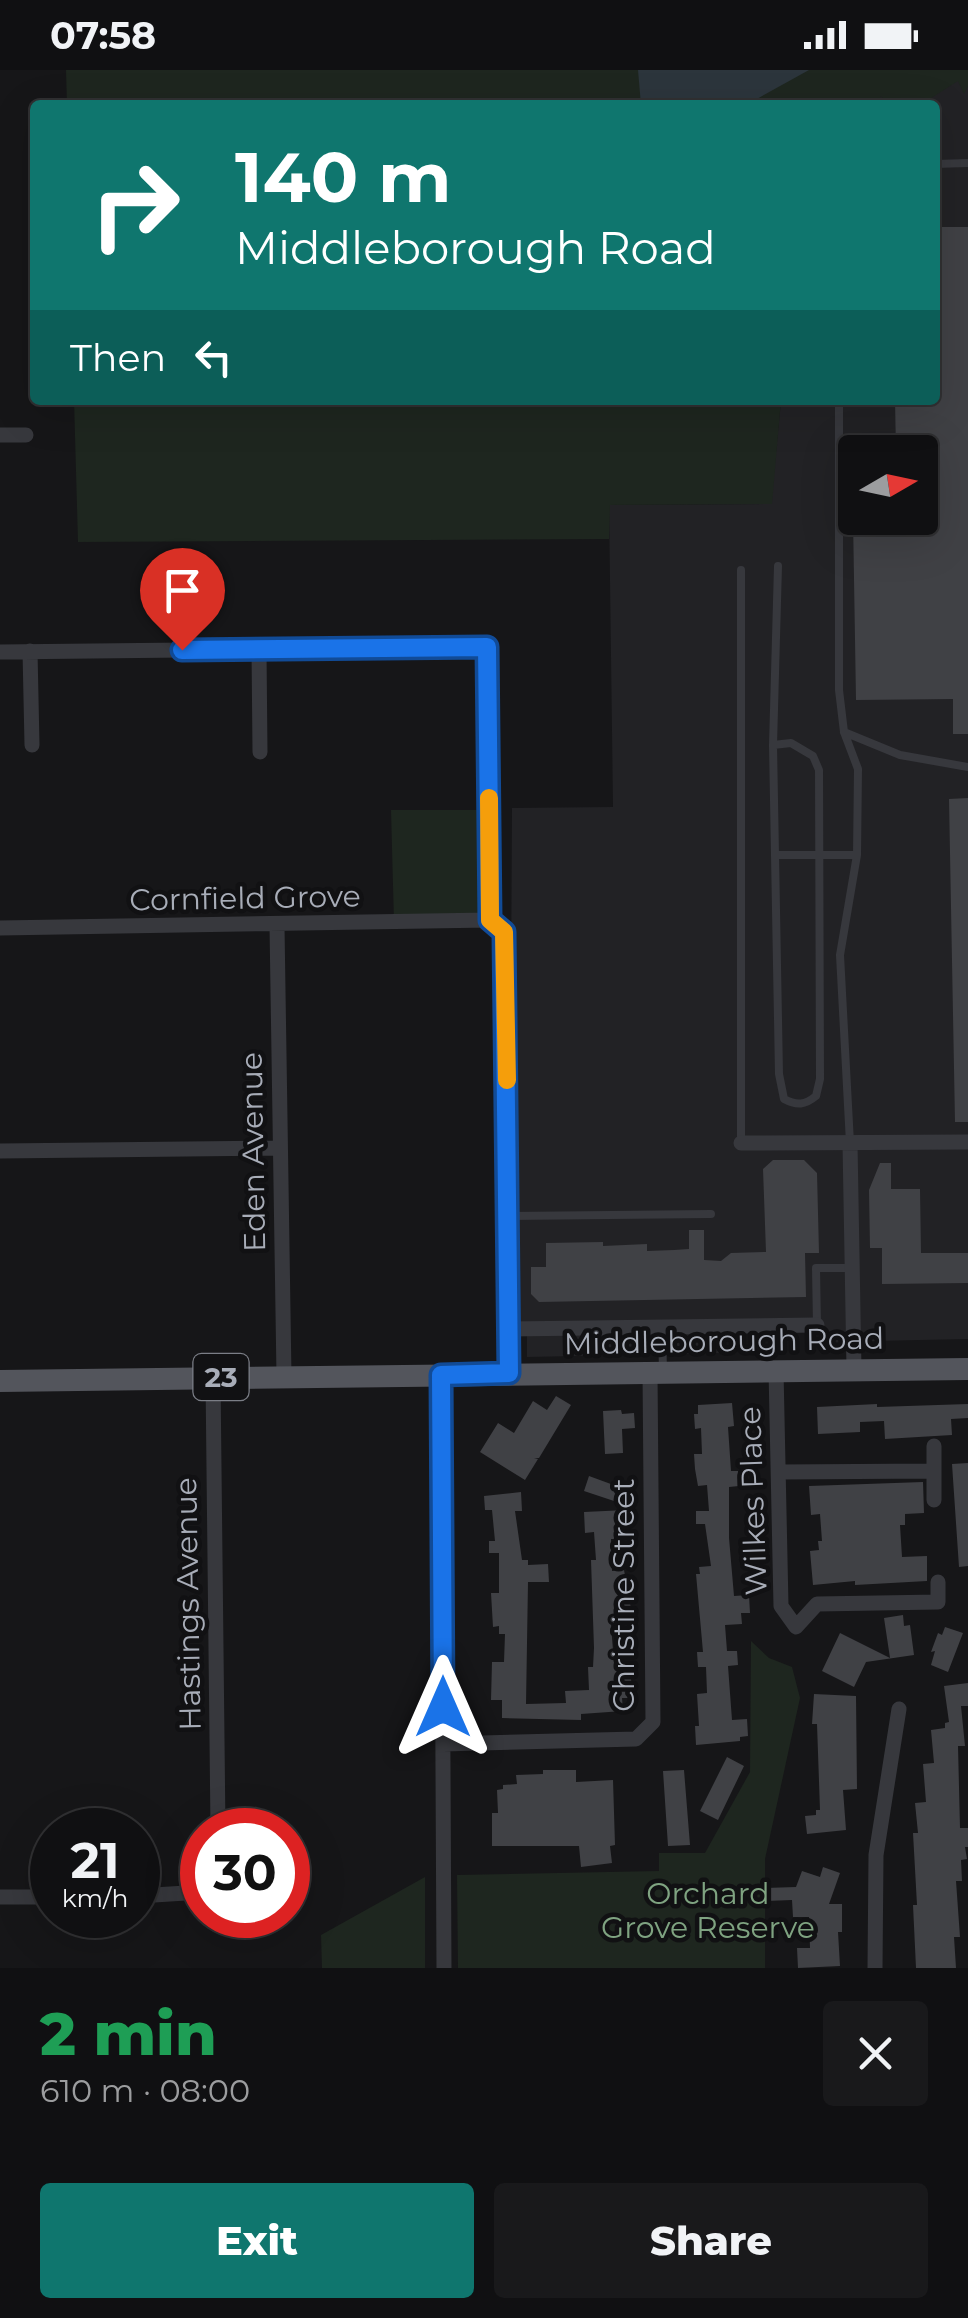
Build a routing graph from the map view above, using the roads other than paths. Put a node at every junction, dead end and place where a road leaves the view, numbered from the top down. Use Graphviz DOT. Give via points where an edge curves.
graph roads {
  1 [pos="940,164"];
  2 [pos="968,164"];
  3 [pos="838,405"];
  4 [pos="0,435"];
  5 [pos="26,435"];
  6 [pos="778,566"];
  7 [pos="741,570"];
  8 [pos="258,650"];
  9 [pos="0,652"];
  10 [pos="30,652"];
  11 [pos="844,732"];
  12 [pos="772,744"];
  13 [pos="32,746"];
  14 [pos="260,752"];
  15 [pos="968,766"];
  16 [pos="819,854"];
  17 [pos="776,855"];
  18 [pos="857,855"];
  19 [pos="490,920"];
  20 [pos="277,926"];
  21 [pos="0,928"];
  22 [pos="741,1142"];
  23 [pos="968,1142"];
  24 [pos="850,1143"];
  25 [pos="280,1148"];
  26 [pos="0,1151"];
  27 [pos="711,1214"];
  28 [pos="508,1216"];
  29 [pos="852,1268"];
  30 [pos="817,1325"];
  31 [pos="662,1326"];
  32 [pos="509,1328"];
  33 [pos="968,1369"];
  34 [pos="776,1370"];
  35 [pos="854,1370"];
  36 [pos="657,1372"];
  37 [pos="509,1373"];
  38 [pos="441,1375"];
  39 [pos="284,1376"];
  40 [pos="213,1378"];
  41 [pos="0,1380"];
  42 [pos="934,1446"];
  43 [pos="934,1471"];
  44 [pos="779,1472"];
  45 [pos="934,1500"];
  46 [pos="938,1582"];
  47 [pos="898,1709"];
  48 [pos="443,1744"];
  49 [pos="218,1808"];
  50 [pos="30,1896"];
  51 [pos="0,1897"];
  52 [pos="444,1968"];
  53 [pos="875,1968"];
  1 -- 2 [label="lane"];
  3 -- 11 [label="lane"];
  4 -- 5 [label="street"];
  6 -- 12 [label="lane"];
  7 -- 22 [label="lane"];
  8 -- 10 [label="street"];
  8 -- 14 [label="street"];
  8 -- 19 [label="street" via="487,647"];
  9 -- 10 [label="street"];
  10 -- 13 [label="street"];
  11 -- 15 [label="lane" via="900,755"];
  11 -- 18 [label="lane" via="858,769"];
  12 -- 16 [label="lane" via="791,743 814,756"];
  12 -- 17 [label="lane"];
  16 -- 17 [label="lane"];
  16 -- 17 [label="lane" via="820,1079 806,1104 784,1099 780,1088"];
  16 -- 18 [label="lane"];
  18 -- 24 [label="lane" via="840,955"];
  19 -- 20 [label="street, Cornfield Grove"];
  19 -- 28 [label="street" via="504,932"];
  20 -- 21 [label="street, Cornfield Grove"];
  20 -- 25 [label="street, Eden Avenue"];
  22 -- 24 [label="street"];
  23 -- 24 [label="street"];
  24 -- 29 [label="street"];
  25 -- 26 [label="street"];
  25 -- 39 [label="street, Eden Avenue"];
  27 -- 28 [label="lane"];
  28 -- 32 [label="street"];
  29 -- 30 [label="lane" via="816,1268"];
  29 -- 35 [label="street"];
  30 -- 31 [label="street"];
  31 -- 32 [label="street"];
  31 -- 36 [label="lane"];
  32 -- 37 [label="street"];
  33 -- 35 [label="main road, Middleborough Road / 23"];
  34 -- 35 [label="main road, Middleborough Road / 23"];
  34 -- 36 [label="main road, Middleborough Road / 23"];
  34 -- 44 [label="street, Wilkes Place"];
  36 -- 37 [label="main road, Middleborough Road / 23"];
  36 -- 48 [label="street, Christine Street" via="653,1722 636,1739"];
  37 -- 38 [label="main road, Middleborough Road / 23"];
  38 -- 39 [label="main road, Middleborough Road / 23"];
  38 -- 48 [label="street"];
  39 -- 40 [label="main road, Middleborough Road / 23"];
  40 -- 41 [label="main road, Middleborough Road / 23"];
  40 -- 49 [label="street, Hastings Avenue"];
  42 -- 43 [label="street"];
  43 -- 44 [label="street"];
  43 -- 45 [label="street"];
  44 -- 46 [label="street, Wilkes Place" via="782,1606 796,1627 817,1604 938,1602"];
  47 -- 53 [label="street" via="876,1855"];
  48 -- 52 [label="street"];
  50 -- 51 [label="street"];
}
